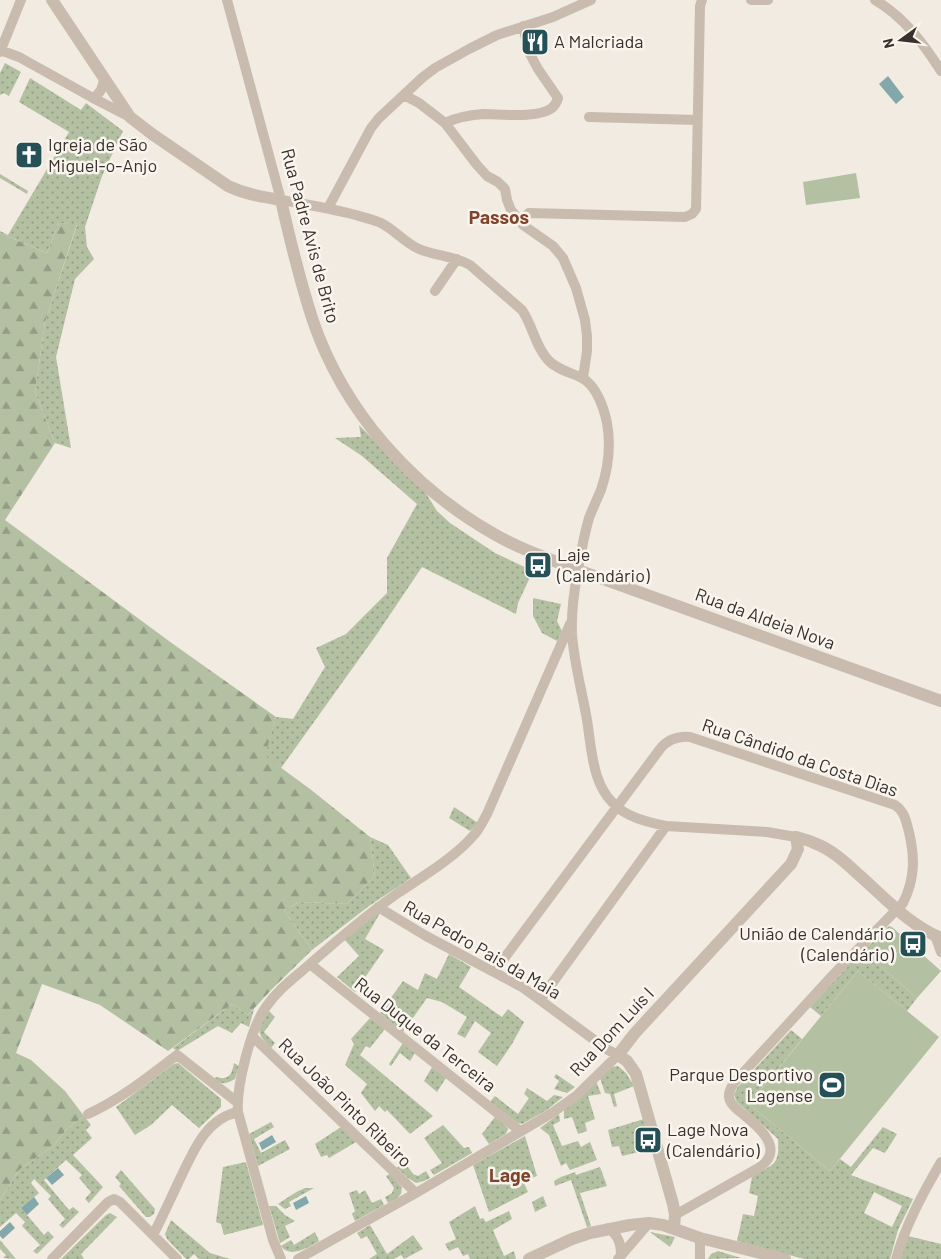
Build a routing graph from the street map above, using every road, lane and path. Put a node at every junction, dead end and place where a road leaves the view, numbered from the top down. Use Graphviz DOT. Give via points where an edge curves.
graph roads {
  1 [pos="21,0"];
  2 [pos="52,0"];
  3 [pos="227,0"];
  4 [pos="591,0"];
  5 [pos="702,0"];
  6 [pos="751,0"];
  7 [pos="768,0"];
  8 [pos="875,0"];
  9 [pos="523,26"];
  10 [pos="0,50"];
  11 [pos="941,71"];
  12 [pos="104,78"];
  13 [pos="404,95"];
  14 [pos="93,98"];
  15 [pos="589,117"];
  16 [pos="130,118"];
  17 [pos="697,120"];
  18 [pos="445,123"];
  19 [pos="281,200"];
  20 [pos="328,208"];
  21 [pos="519,221"];
  22 [pos="456,259"];
  23 [pos="435,291"];
  24 [pos="583,378"];
  25 [pos="578,570"];
  26 [pos="572,620"];
  27 [pos="941,701"];
  28 [pos="617,807"];
  29 [pos="666,826"];
  30 [pos="796,837"];
  31 [pos="378,907"];
  32 [pos="897,910"];
  33 [pos="938,937"];
  34 [pos="941,952"];
  35 [pos="310,964"];
  36 [pos="494,972"];
  37 [pos="540,1000"];
  38 [pos="252,1036"];
  39 [pos="618,1056"];
  40 [pos="226,1094"];
  41 [pos="238,1107"];
  42 [pos="88,1114"];
  43 [pos="224,1117"];
  44 [pos="520,1131"];
  45 [pos="941,1162"];
  46 [pos="416,1193"];
  47 [pos="674,1222"];
  48 [pos="649,1224"];
  49 [pos="609,1228"];
  50 [pos="153,1235"];
  51 [pos="700,1238"];
  52 [pos="619,1257"];
  53 [pos="52,1259"];
  54 [pos="177,1259"];
  55 [pos="282,1259"];
  56 [pos="298,1259"];
  57 [pos="530,1259"];
  58 [pos="700,1259"];
  59 [pos="785,1259"];
  60 [pos="896,1259"];
  1 -- 10 [label="street"];
  2 -- 12 [label="street"];
  3 -- 19 [label="street, Rua Padre Avis de Brito"];
  4 -- 9 [label="street"];
  5 -- 17 [label="street"];
  6 -- 7 [label="street"];
  8 -- 11 [label="street" via="902,19"];
  9 -- 13 [label="street" via="497,35 435,68"];
  9 -- 18 [label="street" via="529,52 558,98 552,108 517,115 476,115"];
  10 -- 14 [label="street"];
  12 -- 14 [label="street" via="102,91"];
  12 -- 16 [label="street"];
  13 -- 18 [label="street"];
  13 -- 20 [label="street" via="371,128"];
  14 -- 16 [label="street"];
  15 -- 17 [label="street"];
  16 -- 19 [label="street" via="228,186"];
  17 -- 21 [label="street" via="696,209 692,214 685,217 529,213"];
  18 -- 21 [label="street" via="487,176 505,189 511,210"];
  19 -- 20 [label="street"];
  19 -- 25 [label="street, Rua Padre Avis de Brito" via="304,292 326,353 374,432 418,479 468,518 518,546"];
  20 -- 22 [label="street" via="372,219 392,229 415,247"];
  21 -- 24 [label="street" via="553,246 570,272 587,336"];
  22 -- 23 [label="street"];
  22 -- 24 [label="street" via="470,265 522,310 540,350 550,362"];
  24 -- 25 [label="street" via="595,391 602,406 609,444 605,477 585,532"];
  25 -- 26 [label="street"];
  25 -- 27 [label="street, Rua da Aldeia Nova"];
  26 -- 28 [label="street" via="594,764 601,786"];
  26 -- 31 [label="street" via="480,827 459,850"];
  28 -- 29 [label="street" via="640,819"];
  28 -- 32 [label="street, Rua Cândido da Costa Dias" via="662,745 673,738 685,736 895,805 904,816 914,863 906,896"];
  28 -- 36 [label="street, Rua Cândido da Costa Dias"];
  29 -- 30 [label="street" via="768,832"];
  29 -- 37 [label="street"];
  30 -- 32 [label="street" via="814,842 848,864"];
  30 -- 39 [label="street, Rua Dom Luís I" via="798,848 791,864 635,1033"];
  31 -- 35 [label="street"];
  31 -- 36 [label="street, Rua Pedro Pais da Maia"];
  32 -- 33 [label="street"];
  32 -- 47 [label="street, Rua Cândido da Costa Dias" via="733,1084 728,1096 730,1101 769,1141 769,1158"];
  33 -- 34 [label="street"];
  35 -- 38 [label="street" via="265,1007"];
  35 -- 44 [label="street, Rua Duque da Terceira"];
  36 -- 37 [label="street, Rua Pedro Pais da Maia"];
  37 -- 39 [label="street, Rua Pedro Pais da Maia"];
  38 -- 41 [label="street" via="240,1083"];
  38 -- 46 [label="street, Rua João Pinto Ribeiro"];
  39 -- 44 [label="street, Rua Dom Luís I" via="570,1100"];
  39 -- 47 [label="street" via="627,1061 636,1074 673,1204"];
  40 -- 41 [label="street"];
  40 -- 42 [label="street" via="177,1055 110,1104"];
  40 -- 43 [label="street" via="228,1105"];
  41 -- 43 [label="street"];
  41 -- 55 [label="street" via="273,1240"];
  43 -- 50 [label="street" via="197,1145"];
  44 -- 46 [label="street, Rua Dom Luís I"];
  45 -- 60 [label="street" via="909,1222"];
  46 -- 56 [label="street, Rua Dom Luís I"];
  47 -- 48 [label="street"];
  47 -- 51 [label="street"];
  48 -- 49 [label="street"];
  48 -- 52 [label="street"];
  49 -- 52 [label="street" via="619,1239"];
  49 -- 57 [label="street" via="572,1239"];
  50 -- 53 [label="street" via="114,1199"];
  50 -- 54 [label="street"];
  51 -- 58 [label="street"];
  51 -- 59 [label="street"];
}
